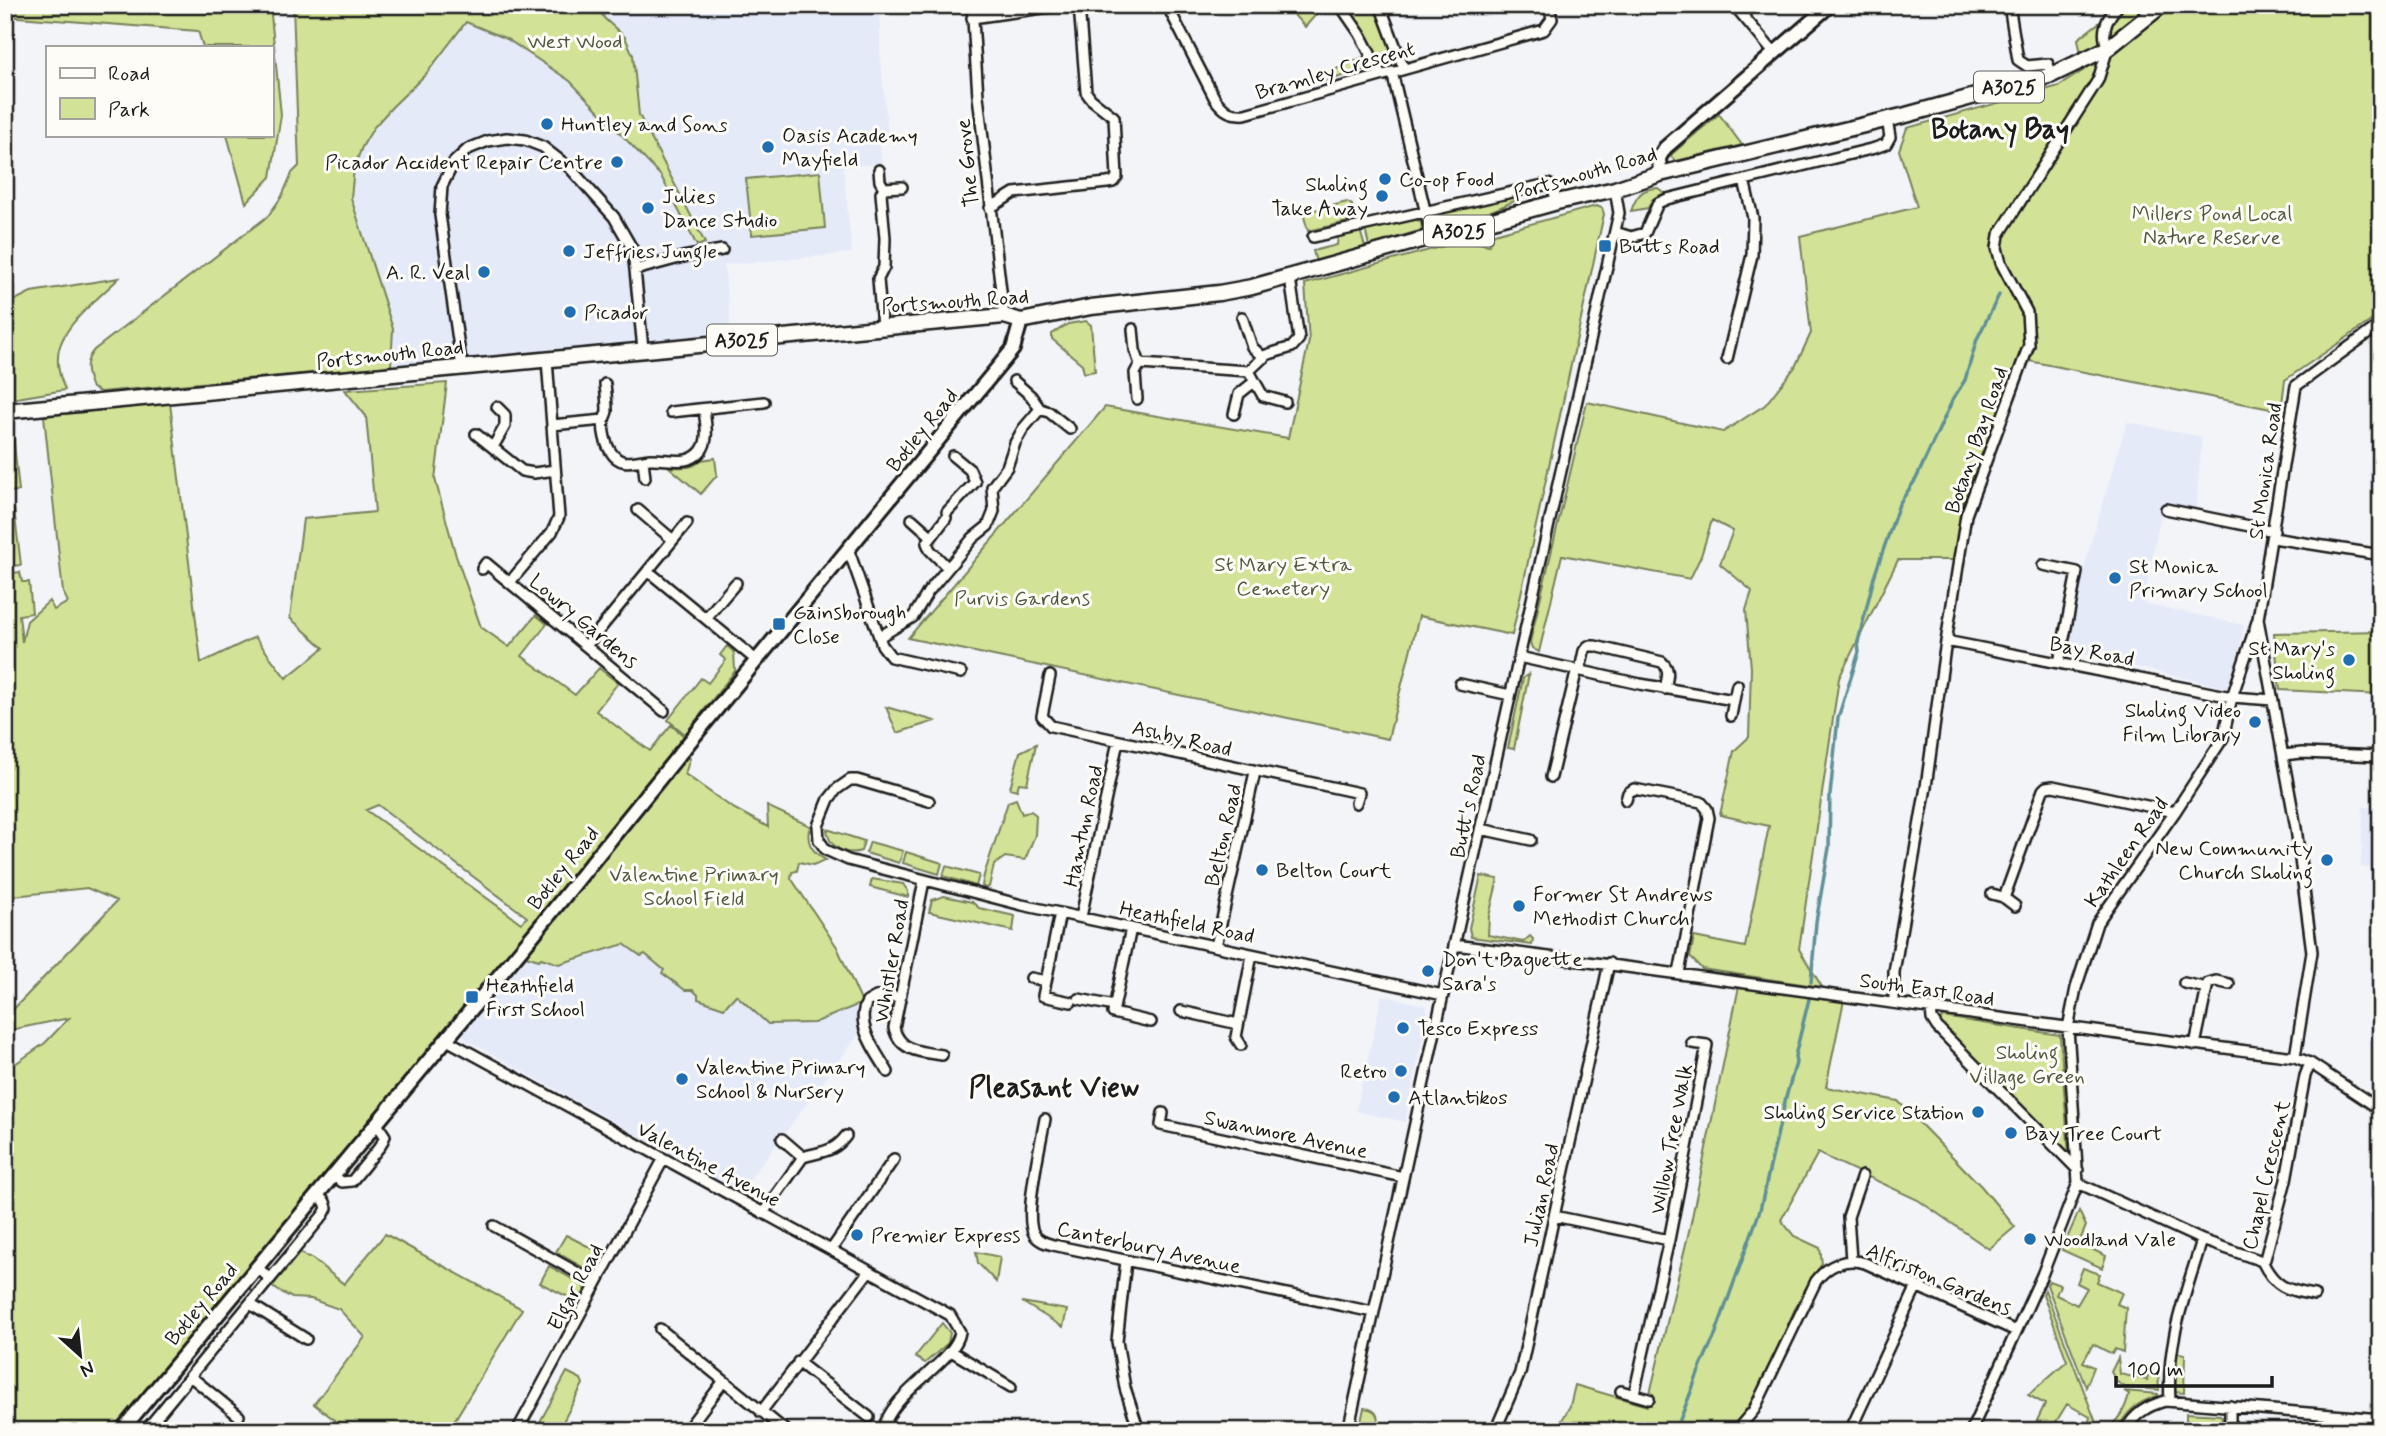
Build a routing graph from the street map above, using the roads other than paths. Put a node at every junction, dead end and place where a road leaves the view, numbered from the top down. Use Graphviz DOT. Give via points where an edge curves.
graph roads {
  1 [pos="972,5"];
  2 [pos="1064,5"];
  3 [pos="1079,5"];
  4 [pos="1167,5"];
  5 [pos="1340,5"];
  6 [pos="1380,5"];
  7 [pos="1549,5"];
  8 [pos="1734,5"];
  9 [pos="1830,5"];
  10 [pos="2009,5"];
  11 [pos="2119,5"];
  12 [pos="2162,5"];
  13 [pos="972,18"];
  14 [pos="2108,48"];
  15 [pos="1774,52"];
  16 [pos="1404,69"];
  17 [pos="1392,72"];
  18 [pos="1381,75"];
  19 [pos="2052,75"];
  20 [pos="1887,120"];
  21 [pos="879,170"];
  22 [pos="1660,174"];
  23 [pos="1744,180"];
  24 [pos="902,187"];
  25 [pos="884,188"];
  26 [pos="1615,189"];
  27 [pos="1557,202"];
  28 [pos="990,208"];
  29 [pos="1425,210"];
  30 [pos="1615,232"];
  31 [pos="1313,237"];
  32 [pos="1432,239"];
  33 [pos="722,250"];
  34 [pos="635,270"];
  35 [pos="1290,278"];
  36 [pos="1004,316"];
  37 [pos="1242,317"];
  38 [pos="1021,321"];
  39 [pos="2381,324"];
  40 [pos="882,327"];
  41 [pos="1133,328"];
  42 [pos="643,349"];
  43 [pos="1264,358"];
  44 [pos="1727,359"];
  45 [pos="547,360"];
  46 [pos="1140,364"];
  47 [pos="462,368"];
  48 [pos="1250,371"];
  49 [pos="1014,382"];
  50 [pos="605,384"];
  51 [pos="1256,386"];
  52 [pos="1137,399"];
  53 [pos="764,402"];
  54 [pos="1285,402"];
  55 [pos="497,407"];
  56 [pos="704,409"];
  57 [pos="1045,410"];
  58 [pos="5,411"];
  59 [pos="671,412"];
  60 [pos="1234,414"];
  61 [pos="604,420"];
  62 [pos="552,425"];
  63 [pos="1070,429"];
  64 [pos="476,433"];
  65 [pos="493,447"];
  66 [pos="953,456"];
  67 [pos="643,460"];
  68 [pos="555,470"];
  69 [pos="645,478"];
  70 [pos="975,482"];
  71 [pos="992,486"];
  72 [pos="2166,509"];
  73 [pos="638,510"];
  74 [pos="912,519"];
  75 [pos="687,523"];
  76 [pos="2273,535"];
  77 [pos="931,536"];
  78 [pos="673,540"];
  79 [pos="849,551"];
  80 [pos="2381,555"];
  81 [pos="2043,565"];
  82 [pos="948,568"];
  83 [pos="482,569"];
  84 [pos="648,571"];
  85 [pos="510,582"];
  86 [pos="736,583"];
  87 [pos="706,618"];
  88 [pos="2258,619"];
  89 [pos="879,637"];
  90 [pos="1946,640"];
  91 [pos="586,646"];
  92 [pos="1519,657"];
  93 [pos="756,660"];
  94 [pos="2060,663"];
  95 [pos="1578,669"];
  96 [pos="961,673"];
  97 [pos="1050,676"];
  98 [pos="1460,684"];
  99 [pos="1737,685"];
  100 [pos="1665,688"];
  101 [pos="1510,695"];
  102 [pos="2232,697"];
  103 [pos="1734,700"];
  104 [pos="2273,700"];
  105 [pos="664,711"];
  106 [pos="1731,716"];
  107 [pos="1118,741"];
  108 [pos="2283,755"];
  109 [pos="2381,757"];
  110 [pos="1255,772"];
  111 [pos="1551,777"];
  112 [pos="1359,793"];
  113 [pos="1626,800"];
  114 [pos="929,801"];
  115 [pos="2175,812"];
  116 [pos="1481,829"];
  117 [pos="1531,840"];
  118 [pos="924,881"];
  119 [pos="1992,894"];
  120 [pos="2004,898"];
  121 [pos="2015,906"];
  122 [pos="1060,913"];
  123 [pos="1081,917"];
  124 [pos="1131,928"];
  125 [pos="1454,945"];
  126 [pos="1216,946"];
  127 [pos="1252,955"];
  128 [pos="1609,963"];
  129 [pos="1679,973"];
  130 [pos="1031,978"];
  131 [pos="1046,981"];
  132 [pos="2184,983"];
  133 [pos="2229,984"];
  134 [pos="2207,988"];
  135 [pos="1443,995"];
  136 [pos="900,998"];
  137 [pos="1894,1003"];
  138 [pos="1931,1008"];
  139 [pos="1114,1010"];
  140 [pos="1181,1011"];
  141 [pos="1151,1022"];
  142 [pos="1238,1024"];
  143 [pos="2068,1028"];
  144 [pos="445,1039"];
  145 [pos="1692,1043"];
  146 [pos="1241,1045"];
  147 [pos="2195,1045"];
  148 [pos="942,1055"];
  149 [pos="2295,1057"];
  150 [pos="2310,1063"];
  151 [pos="888,1072"];
  152 [pos="2381,1110"];
  153 [pos="1163,1113"];
  154 [pos="1045,1119"];
  155 [pos="846,1136"];
  156 [pos="782,1139"];
  157 [pos="803,1157"];
  158 [pos="894,1159"];
  159 [pos="663,1160"];
  160 [pos="2079,1171"];
  161 [pos="1403,1177"];
  162 [pos="1862,1177"];
  163 [pos="2078,1183"];
  164 [pos="318,1195"];
  165 [pos="763,1213"];
  166 [pos="1554,1216"];
  167 [pos="494,1226"];
  168 [pos="1669,1240"];
  169 [pos="2202,1240"];
  170 [pos="831,1250"];
  171 [pos="1851,1260"];
  172 [pos="1126,1261"];
  173 [pos="2262,1261"];
  174 [pos="257,1268"];
  175 [pos="869,1271"];
  176 [pos="270,1279"];
  177 [pos="596,1283"];
  178 [pos="1917,1286"];
  179 [pos="2314,1295"];
  180 [pos="250,1304"];
  181 [pos="1373,1311"];
  182 [pos="660,1329"];
  183 [pos="2016,1331"];
  184 [pos="306,1339"];
  185 [pos="951,1350"];
  186 [pos="798,1362"];
  187 [pos="190,1377"];
  188 [pos="723,1382"];
  189 [pos="1011,1387"];
  190 [pos="1621,1391"];
  191 [pos="1634,1394"];
  192 [pos="149,1396"];
  193 [pos="1649,1399"];
  194 [pos="2170,1401"];
  195 [pos="2230,1406"];
  196 [pos="164,1407"];
  197 [pos="761,1412"];
  198 [pos="239,1416"];
  199 [pos="869,1417"];
  200 [pos="2381,1419"];
  201 [pos="689,1430"];
  202 [pos="121,1431"];
  203 [pos="145,1431"];
  204 [pos="517,1431"];
  205 [pos="786,1431"];
  206 [pos="883,1431"];
  207 [pos="1139,1431"];
  208 [pos="1348,1431"];
  209 [pos="1494,1431"];
  210 [pos="1736,1431"];
  211 [pos="1850,1431"];
  212 [pos="1971,1431"];
  213 [pos="2125,1431"];
  214 [pos="2230,1431"];
  1 -- 13 [label="street, The Grove"];
  2 -- 13 [label="street"];
  3 -- 28 [label="street" via="1086,92 1114,117 1117,177 1107,183 1014,193"];
  4 -- 18 [label="street, Bramley Crescent" via="1215,99 1233,115"];
  5 -- 18 [label="street"];
  6 -- 16 [label="street"];
  7 -- 16 [label="street, Bramley Crescent" via="1552,19 1544,30"];
  8 -- 15 [label="street"];
  9 -- 15 [label="main road"];
  10 -- 19 [label="street" via="2018,60 2027,66 2048,64"];
  11 -- 14 [label="street, Botany Bay Road" via="2103,28"];
  12 -- 14 [label="main road, Portsmouth Road / A3025"];
  13 -- 28 [label="street, The Grove"];
  14 -- 19 [label="main road, Portsmouth Road / A3025"];
  14 -- 90 [label="street, Botany Bay Road" via="2098,80 1999,235 2001,263 2027,312 2029,345 1969,502"];
  15 -- 22 [label="main road" via="1665,148 1659,158"];
  16 -- 17 [label="street, Bramley Crescent"];
  17 -- 18 [label="street, Bramley Crescent"];
  17 -- 29 [label="street"];
  19 -- 20 [label="main road, Portsmouth Road / A3025"];
  20 -- 22 [label="main road, Portsmouth Road / A3025"];
  20 -- 23 [label="street" via="1890,136 1886,144"];
  21 -- 25 [label="street"];
  22 -- 26 [label="main road, Portsmouth Road / A3025"];
  23 -- 30 [label="street" via="1657,203 1639,237"];
  23 -- 44 [label="street" via="1753,218 1752,256"];
  24 -- 25 [label="street"];
  25 -- 40 [label="street" via="884,267 878,279"];
  26 -- 27 [label="main road, Portsmouth Road / A3025"];
  26 -- 30 [label="street, Butt's Road" via="1619,213"];
  27 -- 29 [label="street" via="1548,184"];
  27 -- 32 [label="main road, Portsmouth Road / A3025"];
  28 -- 36 [label="street, The Grove"];
  29 -- 31 [label="street"];
  29 -- 32 [label="street"];
  30 -- 92 [label="street, Butt's Road"];
  32 -- 35 [label="main road, Portsmouth Road / A3025"];
  33 -- 34 [label="street"];
  34 -- 42 [label="street"];
  34 -- 47 [label="street" via="633,250 614,217 570,168 543,147 508,138 468,149 454,162 442,186 440,215"];
  35 -- 38 [label="main road, Portsmouth Road / A3025" via="1225,293 1100,306"];
  35 -- 43 [label="street" via="1299,339 1293,347"];
  36 -- 38 [label="main road, Portsmouth Road / A3025"];
  36 -- 40 [label="main road, Portsmouth Road / A3025"];
  37 -- 43 [label="street" via="1252,347"];
  38 -- 79 [label="main road, Botley Road" via="1013,349"];
  39 -- 76 [label="street, St Monica Road" via="2295,386"];
  40 -- 42 [label="main road, Portsmouth Road / A3025"];
  41 -- 46 [label="street"];
  42 -- 45 [label="main road, Portsmouth Road / A3025"];
  43 -- 48 [label="street"];
  45 -- 47 [label="main road, Portsmouth Road / A3025"];
  45 -- 62 [label="street"];
  46 -- 48 [label="street"];
  46 -- 52 [label="street" via="1135,373"];
  47 -- 58 [label="main road, Portsmouth Road / A3025"];
  48 -- 51 [label="street"];
  49 -- 57 [label="street"];
  50 -- 61 [label="street"];
  51 -- 54 [label="street" via="1263,396"];
  51 -- 60 [label="street" via="1239,394"];
  53 -- 56 [label="street"];
  55 -- 65 [label="street" via="505,415 505,426"];
  56 -- 59 [label="street"];
  56 -- 67 [label="street" via="703,449 681,461"];
  57 -- 63 [label="street"];
  57 -- 71 [label="street" via="1023,429 1007,467"];
  61 -- 62 [label="street"];
  61 -- 67 [label="street" via="606,441 615,457 633,463"];
  62 -- 68 [label="street"];
  64 -- 65 [label="street"];
  65 -- 68 [label="street" via="522,471"];
  66 -- 70 [label="street" via="970,470"];
  67 -- 69 [label="street"];
  68 -- 85 [label="street" via="559,517"];
  70 -- 71 [label="street"];
  70 -- 77 [label="street"];
  71 -- 82 [label="street" via="992,519"];
  72 -- 76 [label="street"];
  73 -- 78 [label="street"];
  74 -- 77 [label="street"];
  75 -- 78 [label="street"];
  76 -- 80 [label="street"];
  76 -- 88 [label="street, St Monica Road"];
  77 -- 82 [label="street" via="928,547"];
  78 -- 84 [label="street"];
  79 -- 89 [label="street"];
  79 -- 93 [label="main road, Botley Road"];
  81 -- 94 [label="street" via="2077,572"];
  82 -- 89 [label="street" via="913,617"];
  83 -- 85 [label="street, Lowry Gardens" via="486,563"];
  84 -- 87 [label="street"];
  84 -- 91 [label="street"];
  85 -- 91 [label="street, Lowry Gardens"];
  86 -- 87 [label="street"];
  87 -- 93 [label="street"];
  88 -- 102 [label="street, Kathleen Road"];
  88 -- 104 [label="street, St Monica Road"];
  89 -- 96 [label="street" via="891,657"];
  90 -- 94 [label="street, Bay Road"];
  90 -- 137 [label="street, Botany Bay Road" via="1894,972"];
  91 -- 105 [label="street, Lowry Gardens"];
  92 -- 95 [label="street"];
  92 -- 101 [label="street, Butt's Road"];
  93 -- 144 [label="main road, Botley Road"];
  94 -- 102 [label="street, Bay Road"];
  95 -- 100 [label="street"];
  95 -- 100 [label="street" via="1584,651 1595,646 1662,662 1668,672"];
  95 -- 111 [label="street"];
  97 -- 107 [label="street, Ashby Road" via="1042,716 1045,723"];
  98 -- 101 [label="street"];
  99 -- 103 [label="street"];
  100 -- 103 [label="street"];
  101 -- 116 [label="street, Butt's Road"];
  102 -- 104 [label="street, Bay Road"];
  102 -- 115 [label="street, Kathleen Road" via="2223,738"];
  103 -- 106 [label="street"];
  104 -- 108 [label="street, St Monica Road"];
  107 -- 110 [label="street, Ashby Road"];
  107 -- 123 [label="street, Hamtun Road"];
  108 -- 109 [label="street"];
  108 -- 149 [label="street, St Monica Road" via="2312,952"];
  110 -- 112 [label="street, Ashby Road"];
  110 -- 126 [label="street, Belton Road"];
  113 -- 129 [label="street" via="1634,789 1702,802 1707,809"];
  114 -- 118 [label="street, Heathfield Road" via="850,780 829,799 818,828 819,840 833,855"];
  115 -- 120 [label="street" via="2046,787"];
  115 -- 143 [label="street, Kathleen Road" via="2097,923"];
  116 -- 117 [label="street"];
  116 -- 125 [label="street, Butt's Road"];
  118 -- 122 [label="street, Heathfield Road"];
  118 -- 136 [label="street, Whistler Road"];
  119 -- 120 [label="street"];
  120 -- 121 [label="street"];
  122 -- 123 [label="street, Heathfield Road"];
  122 -- 131 [label="street"];
  123 -- 124 [label="street, Heathfield Road"];
  124 -- 126 [label="street, Heathfield Road"];
  124 -- 139 [label="street"];
  125 -- 128 [label="street, South East Road"];
  125 -- 135 [label="street, Butt's Road"];
  126 -- 127 [label="street, Heathfield Road"];
  127 -- 135 [label="street, Heathfield Road"];
  127 -- 142 [label="street"];
  128 -- 129 [label="street, South East Road"];
  128 -- 166 [label="street, Julian Road"];
  129 -- 137 [label="street, South East Road"];
  130 -- 131 [label="street"];
  131 -- 139 [label="street" via="1043,996"];
  132 -- 134 [label="street"];
  133 -- 134 [label="street" via="2214,981"];
  134 -- 147 [label="street"];
  135 -- 161 [label="street, Butt's Road"];
  136 -- 148 [label="street, Whistler Road" via="894,1028 900,1041 910,1049"];
  136 -- 151 [label="street" via="876,997 867,1002 862,1015"];
  137 -- 138 [label="street, South East Road"];
  138 -- 143 [label="street, South East Road"];
  138 -- 160 [label="street" via="1937,1027"];
  139 -- 141 [label="street"];
  140 -- 142 [label="street"];
  142 -- 146 [label="street" via="1236,1037"];
  143 -- 147 [label="street, South East Road"];
  143 -- 160 [label="street, Kathleen Road"];
  144 -- 159 [label="street, Valentine Avenue"];
  144 -- 164 [label="main road, Botley Road"];
  145 -- 168 [label="street, Willow Tree Walk" via="1713,1045"];
  147 -- 149 [label="street, South East Road"];
  149 -- 150 [label="street, South East Road"];
  150 -- 152 [label="street, South East Road"];
  150 -- 173 [label="street, Chapel Crescent" via="2287,1180"];
  153 -- 161 [label="street, Swanmore Avenue" via="1160,1130"];
  154 -- 172 [label="street, Canterbury Avenue" via="1030,1218 1034,1234 1053,1245"];
  155 -- 157 [label="street" via="830,1150"];
  156 -- 157 [label="street"];
  157 -- 165 [label="street"];
  158 -- 170 [label="street"];
  159 -- 165 [label="street, Valentine Avenue"];
  159 -- 177 [label="street, Elgar Road"];
  160 -- 163 [label="street, Kathleen Road"];
  161 -- 181 [label="street, Butt's Road"];
  162 -- 171 [label="street" via="1848,1217"];
  163 -- 169 [label="street, Chapel Crescent"];
  163 -- 183 [label="street, Kathleen Road"];
  164 -- 174 [label="main road, Botley Road"];
  164 -- 176 [label="street" via="327,1208 324,1214"];
  165 -- 170 [label="street, Valentine Avenue"];
  166 -- 168 [label="street, Willow Tree Walk"];
  166 -- 209 [label="street, Julian Road" via="1520,1373"];
  167 -- 177 [label="street"];
  168 -- 191 [label="street, Willow Tree Walk"];
  169 -- 173 [label="street, Chapel Crescent"];
  169 -- 194 [label="street" via="2172,1342"];
  170 -- 175 [label="street, Valentine Avenue"];
  171 -- 178 [label="street, Alfriston Gardens"];
  171 -- 210 [label="street, Alfriston Gardens" via="1832,1266 1816,1281 1754,1410"];
  172 -- 181 [label="street, Canterbury Avenue"];
  172 -- 207 [label="street" via="1117,1341"];
  173 -- 179 [label="street" via="2282,1287"];
  174 -- 176 [label="street"];
  174 -- 192 [label="main road, Botley Road"];
  175 -- 185 [label="street, Valentine Avenue" via="950,1315 960,1332"];
  175 -- 186 [label="street"];
  176 -- 180 [label="street"];
  177 -- 204 [label="street, Elgar Road"];
  178 -- 183 [label="street, Alfriston Gardens"];
  178 -- 211 [label="street"];
  180 -- 184 [label="street"];
  180 -- 187 [label="street"];
  181 -- 208 [label="street, Butt's Road"];
  182 -- 188 [label="street"];
  183 -- 212 [label="street, Kathleen Road"];
  185 -- 189 [label="street"];
  185 -- 206 [label="street" via="906,1394 885,1421"];
  186 -- 197 [label="street"];
  186 -- 199 [label="street"];
  187 -- 196 [label="street"];
  187 -- 198 [label="street"];
  188 -- 197 [label="street"];
  188 -- 201 [label="street"];
  190 -- 191 [label="street"];
  191 -- 193 [label="street"];
  192 -- 196 [label="street"];
  192 -- 202 [label="main road, Botley Road"];
  194 -- 195 [label="street"];
  194 -- 213 [label="street" via="2144,1409"];
  195 -- 200 [label="street"];
  195 -- 214 [label="street"];
  196 -- 203 [label="street"];
  197 -- 205 [label="street"];
}
